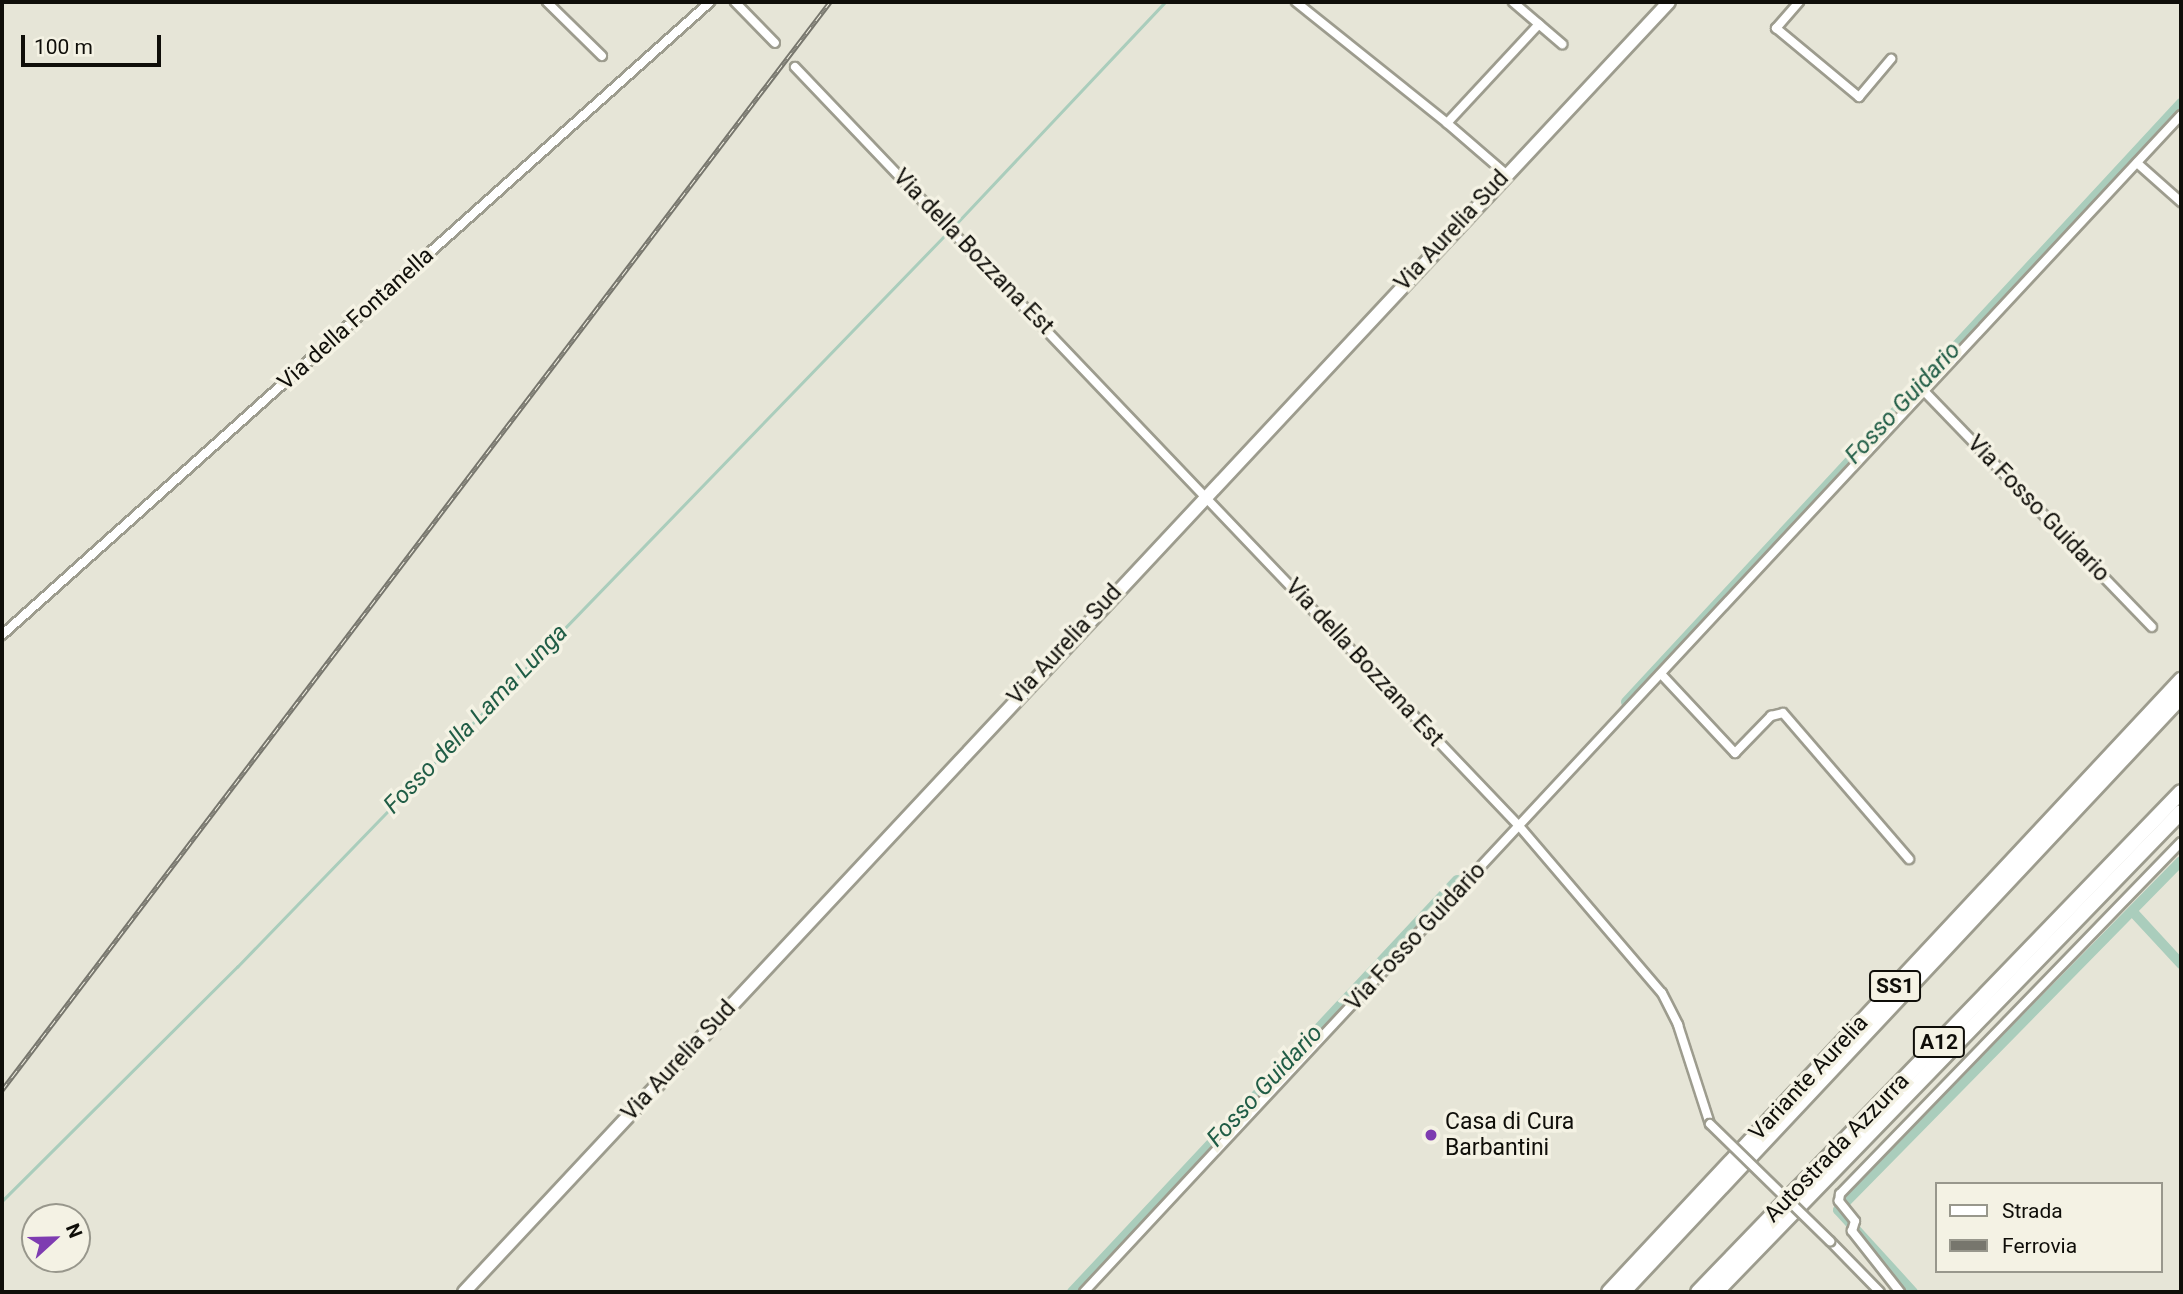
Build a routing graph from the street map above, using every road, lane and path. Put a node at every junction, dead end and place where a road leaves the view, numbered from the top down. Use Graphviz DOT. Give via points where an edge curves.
graph roads {
  1 [pos="547,2"];
  2 [pos="710,2"];
  3 [pos="735,2"];
  4 [pos="1296,2"];
  5 [pos="1513,2"];
  6 [pos="1669,2"];
  7 [pos="1799,2"];
  8 [pos="1539,24"];
  9 [pos="775,43"];
  10 [pos="1562,44"];
  11 [pos="602,56"];
  12 [pos="1891,59"];
  13 [pos="795,68"];
  14 [pos="2181,115"];
  15 [pos="1447,123"];
  16 [pos="2137,163"];
  17 [pos="1506,174"];
  18 [pos="2181,202"];
  19 [pos="1924,391"];
  20 [pos="1205,494"];
  21 [pos="2152,627"];
  22 [pos="2,635"];
  23 [pos="1662,675"];
  24 [pos="2181,680"];
  25 [pos="2181,697"];
  26 [pos="2181,792"];
  27 [pos="2181,812"];
  28 [pos="1520,827"];
  29 [pos="2181,842"];
  30 [pos="1909,859"];
  31 [pos="464,1292"];
  32 [pos="1084,1292"];
  33 [pos="1609,1292"];
  34 [pos="1623,1292"];
  35 [pos="1698,1292"];
  36 [pos="1716,1292"];
  37 [pos="1880,1292"];
  38 [pos="1900,1292"];
  1 -- 11 [label="street"];
  2 -- 22 [label="street, Via della Fontanella"];
  3 -- 9 [label="street"];
  4 -- 15 [label="street"];
  5 -- 8 [label="street"];
  6 -- 17 [label="main road, Via Aurelia Sud"];
  7 -- 12 [label="street" via="1776,28 1859,97"];
  8 -- 10 [label="street"];
  8 -- 15 [label="street"];
  13 -- 20 [label="street, Via della Bozzana Est"];
  14 -- 16 [label="street, Via Fosso Guidario"];
  15 -- 17 [label="street"];
  16 -- 18 [label="street"];
  16 -- 19 [label="street, Via Fosso Guidario"];
  17 -- 20 [label="main road, Via Aurelia Sud"];
  19 -- 21 [label="street, Via Fosso Guidario"];
  19 -- 23 [label="street, Via Fosso Guidario"];
  20 -- 28 [label="street, Via della Bozzana Est"];
  20 -- 31 [label="main road, Via Aurelia Sud"];
  23 -- 28 [label="street, Via Fosso Guidario"];
  23 -- 30 [label="street" via="1735,753 1770,716 1783,713"];
  24 -- 33 [label="highway, Variante Aurelia / SS1"];
  25 -- 34 [label="highway, Variante Aurelia / SS1"];
  26 -- 35 [label="highway, Autostrada Azzurra / A12"];
  27 -- 36 [label="highway, Autostrada Azzurra / A12"];
  28 -- 32 [label="street, Via Fosso Guidario"];
  28 -- 37 [label="street, Via della Bozzana Est, bridge" via="1662,993 1678,1025 1710,1124"];
  29 -- 38 [label="street" via="1846,1186 1839,1201"];
}
